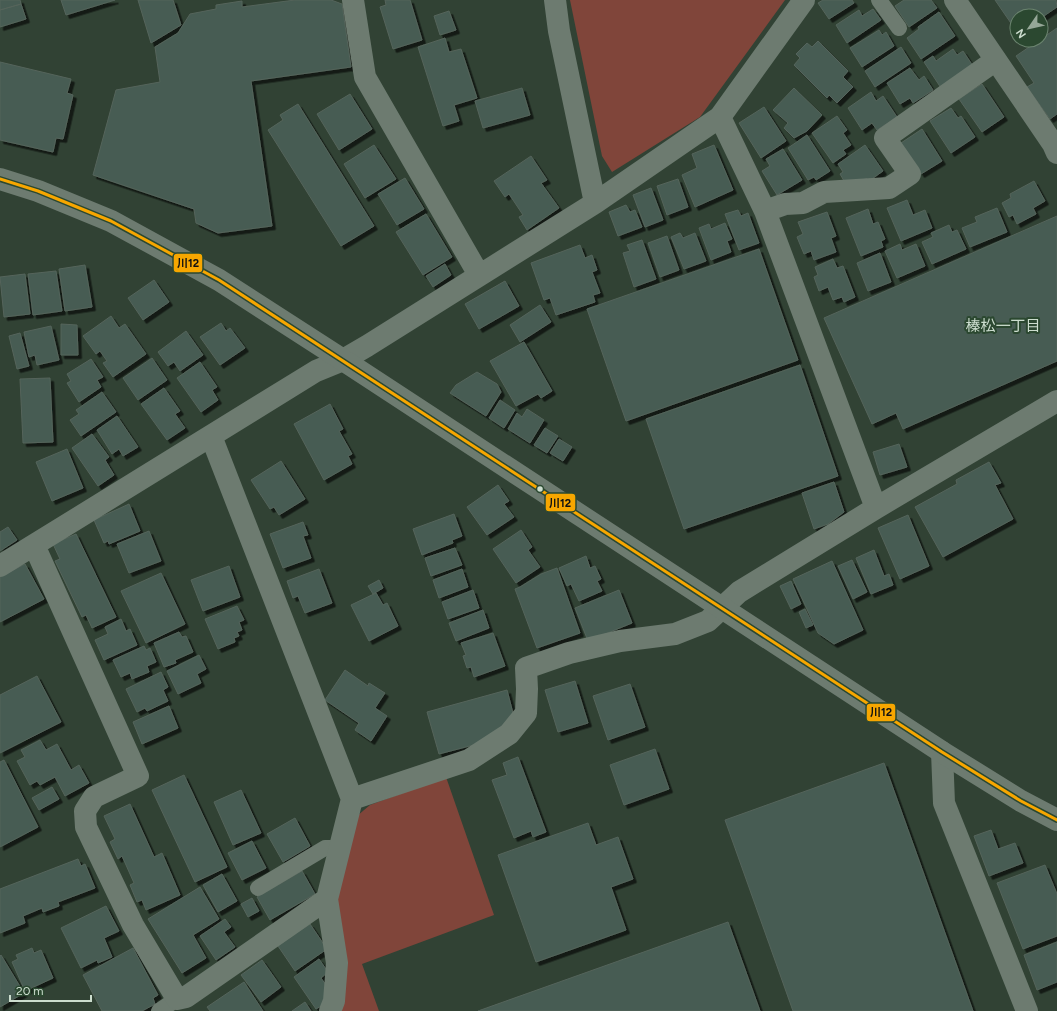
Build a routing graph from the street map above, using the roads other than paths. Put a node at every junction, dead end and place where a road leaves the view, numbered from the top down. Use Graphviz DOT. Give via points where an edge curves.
graph roads {
  1 [pos="353,0"];
  2 [pos="555,0"];
  3 [pos="804,0"];
  4 [pos="879,0"];
  5 [pos="955,0"];
  6 [pos="899,28"];
  7 [pos="996,60"];
  8 [pos="720,117"];
  9 [pos="1057,153"];
  10 [pos="0,179"];
  11 [pos="595,203"];
  12 [pos="765,211"];
  13 [pos="479,275"];
  14 [pos="342,360"];
  15 [pos="1057,401"];
  16 [pos="211,436"];
  17 [pos="876,508"];
  18 [pos="34,544"];
  19 [pos="0,566"];
  20 [pos="723,609"];
  21 [pos="942,752"];
  22 [pos="352,799"];
  23 [pos="1057,820"];
  24 [pos="340,848"];
  25 [pos="258,888"];
  26 [pos="327,899"];
  27 [pos="186,1002"];
  28 [pos="159,1011"];
  29 [pos="330,1011"];
  30 [pos="1027,1011"];
  1 -- 13 [label="street" via="365,77"];
  2 -- 11 [label="street" via="559,31"];
  3 -- 8 [label="street"];
  4 -- 6 [label="lane"];
  5 -- 7 [label="street"];
  7 -- 9 [label="street"];
  7 -- 12 [label="street" via="885,138 910,174 889,188 824,192 803,203 785,204"];
  8 -- 11 [label="street"];
  8 -- 12 [label="street"];
  10 -- 14 [label="street" via="38,191 111,221 219,280"];
  11 -- 13 [label="street"];
  12 -- 17 [label="street"];
  13 -- 14 [label="street"];
  14 -- 16 [label="street" via="316,371"];
  14 -- 20 [label="street"];
  15 -- 17 [label="street"];
  16 -- 18 [label="street"];
  16 -- 22 [label="street"];
  17 -- 20 [label="street" via="739,592"];
  18 -- 19 [label="street"];
  18 -- 27 [label="street" via="138,776 94,797 85,811 86,827 133,924"];
  20 -- 21 [label="street"];
  20 -- 22 [label="street" via="708,621 675,634 620,641 569,652 526,668 526,713 509,734 469,760"];
  21 -- 23 [label="street" via="1020,801"];
  21 -- 30 [label="street" via="944,803"];
  22 -- 24 [label="street"];
  24 -- 25 [label="lane" via="325,848"];
  24 -- 26 [label="street"];
  26 -- 27 [label="street"];
  26 -- 29 [label="street" via="337,963 334,1001"];
  27 -- 28 [label="lane"];
}
